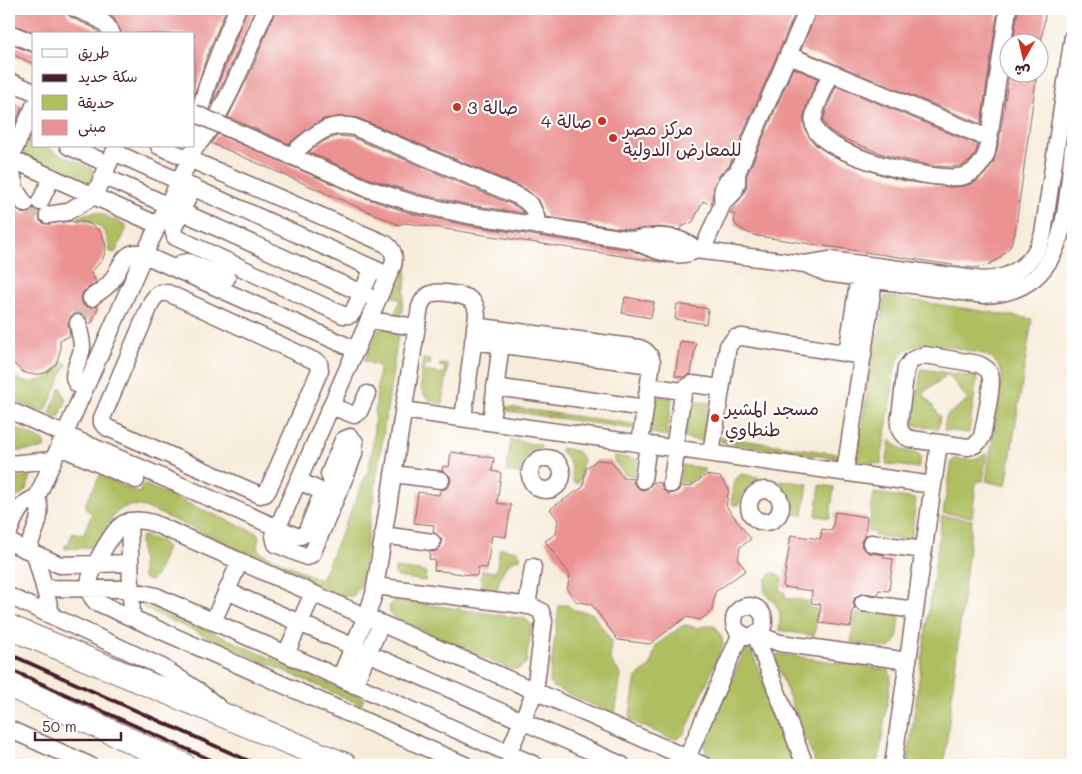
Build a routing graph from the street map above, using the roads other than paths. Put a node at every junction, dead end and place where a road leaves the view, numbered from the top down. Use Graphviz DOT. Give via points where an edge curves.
graph roads {
  1 [pos="76,9"];
  2 [pos="237,9"];
  3 [pos="266,9"];
  4 [pos="808,9"];
  5 [pos="1008,9"];
  6 [pos="9,32"];
  7 [pos="111,32"];
  8 [pos="1073,36"];
  9 [pos="32,43"];
  10 [pos="788,55"];
  11 [pos="831,73"];
  12 [pos="9,81"];
  13 [pos="32,91"];
  14 [pos="195,113"];
  15 [pos="32,115"];
  16 [pos="29,129"];
  17 [pos="990,138"];
  18 [pos="195,139"];
  19 [pos="74,148"];
  20 [pos="167,148"];
  21 [pos="193,148"];
  22 [pos="1073,149"];
  23 [pos="192,154"];
  24 [pos="290,156"];
  25 [pos="9,158"];
  26 [pos="111,160"];
  27 [pos="52,177"];
  28 [pos="186,184"];
  29 [pos="94,196"];
  30 [pos="38,207"];
  31 [pos="174,209"];
  32 [pos="158,225"];
  33 [pos="537,226"];
  34 [pos="699,251"];
  35 [pos="144,255"];
  36 [pos="805,264"];
  37 [pos="373,268"];
  38 [pos="176,270"];
  39 [pos="388,275"];
  40 [pos="227,278"];
  41 [pos="867,279"];
  42 [pos="204,282"];
  43 [pos="128,291"];
  44 [pos="362,293"];
  45 [pos="91,298"];
  46 [pos="377,300"];
  47 [pos="152,301"];
  48 [pos="193,305"];
  49 [pos="369,320"];
  50 [pos="78,323"];
  51 [pos="416,328"];
  52 [pos="474,334"];
  53 [pos="502,337"];
  54 [pos="356,350"];
  55 [pos="855,354"];
  56 [pos="648,386"];
  57 [pos="495,387"];
  58 [pos="721,388"];
  59 [pos="682,391"];
  60 [pos="83,394"];
  61 [pos="367,394"];
  62 [pos="331,406"];
  63 [pos="645,408"];
  64 [pos="9,410"];
  65 [pos="106,410"];
  66 [pos="403,410"];
  67 [pos="302,413"];
  68 [pos="463,418"];
  69 [pos="324,422"];
  70 [pos="490,422"];
  71 [pos="553,431"];
  72 [pos="132,438"];
  73 [pos="939,443"];
  74 [pos="644,444"];
  75 [pos="288,445"];
  76 [pos="59,447"];
  77 [pos="675,448"];
  78 [pos="711,453"];
  79 [pos="310,455"];
  80 [pos="549,457"];
  81 [pos="123,460"];
  82 [pos="773,462"];
  83 [pos="9,464"];
  84 [pos="845,472"];
  85 [pos="393,474"];
  86 [pos="136,480"];
  87 [pos="441,480"];
  88 [pos="643,480"];
  89 [pos="298,482"];
  90 [pos="671,484"];
  91 [pos="933,485"];
  92 [pos="768,489"];
  93 [pos="37,496"];
  94 [pos="319,501"];
  95 [pos="129,521"];
  96 [pos="278,528"];
  97 [pos="9,532"];
  98 [pos="383,535"];
  99 [pos="9,542"];
  100 [pos="432,542"];
  101 [pos="871,543"];
  102 [pos="924,550"];
  103 [pos="31,552"];
  104 [pos="240,562"];
  105 [pos="130,563"];
  106 [pos="96,564"];
  107 [pos="533,567"];
  108 [pos="375,586"];
  109 [pos="44,588"];
  110 [pos="88,588"];
  111 [pos="131,590"];
  112 [pos="227,591"];
  113 [pos="313,593"];
  114 [pos="9,596"];
  115 [pos="862,603"];
  116 [pos="527,606"];
  117 [pos="915,610"];
  118 [pos="52,616"];
  119 [pos="366,617"];
  120 [pos="132,618"];
  121 [pos="213,622"];
  122 [pos="299,623"];
  123 [pos="382,624"];
  124 [pos="9,627"];
  125 [pos="752,633"];
  126 [pos="353,647"];
  127 [pos="286,654"];
  128 [pos="368,654"];
  129 [pos="908,661"];
  130 [pos="347,682"];
  131 [pos="9,685"];
  132 [pos="535,692"];
  133 [pos="230,718"];
  134 [pos="522,721"];
  135 [pos="9,729"];
  136 [pos="508,754"];
  137 [pos="685,762"];
  138 [pos="89,765"];
  139 [pos="183,765"];
  140 [pos="345,765"];
  141 [pos="466,765"];
  142 [pos="535,765"];
  143 [pos="622,765"];
  144 [pos="703,765"];
  145 [pos="805,765"];
  146 [pos="893,765"];
  1 -- 7 [label="street" via="102,20"];
  2 -- 18 [label="street" via="204,98"];
  3 -- 23 [label="street" via="225,100"];
  4 -- 10 [label="street"];
  5 -- 17 [label="street"];
  6 -- 9 [label="street"];
  8 -- 36 [label="street" via="1045,226 1037,251 1025,265 1010,275 983,280 830,260"];
  10 -- 11 [label="street"];
  10 -- 34 [label="street" via="737,173 737,183 727,194"];
  11 -- 17 [label="street"];
  11 -- 17 [label="street" via="814,116 814,129 824,139 861,158 915,173 959,177 982,164"];
  12 -- 13 [label="street"];
  14 -- 24 [label="street, bridge"];
  15 -- 16 [label="street"];
  16 -- 25 [label="street"];
  19 -- 26 [label="street"];
  20 -- 23 [label="street"];
  21 -- 23 [label="street"];
  22 -- 41 [label="street" via="1058,243 1049,262 1025,284 1005,292 984,295"];
  23 -- 28 [label="street"];
  23 -- 39 [label="street" via="386,244 394,257"];
  24 -- 33 [label="street" via="399,200"];
  24 -- 33 [label="street" via="326,128 354,127 526,200 533,209"];
  25 -- 27 [label="street"];
  25 -- 30 [label="street" via="15,189"];
  26 -- 28 [label="street"];
  26 -- 29 [label="street"];
  26 -- 31 [label="street"];
  27 -- 29 [label="street"];
  27 -- 30 [label="street"];
  28 -- 31 [label="street"];
  28 -- 37 [label="street"];
  29 -- 30 [label="street" via="67,212"];
  29 -- 32 [label="street"];
  31 -- 32 [label="street"];
  31 -- 44 [label="street"];
  31 -- 44 [label="street" via="175,237 343,315 352,314"];
  32 -- 35 [label="street"];
  33 -- 34 [label="street" via="633,240 672,238"];
  34 -- 36 [label="street"];
  35 -- 38 [label="street"];
  35 -- 43 [label="street"];
  35 -- 45 [label="street" via="136,253 126,257 112,281"];
  36 -- 41 [label="street" via="826,273"];
  37 -- 39 [label="street"];
  37 -- 44 [label="street"];
  38 -- 40 [label="street" via="188,262"];
  38 -- 42 [label="street"];
  39 -- 46 [label="street"];
  41 -- 55 [label="street"];
  42 -- 48 [label="street"];
  42 -- 54 [label="street"];
  43 -- 47 [label="street"];
  43 -- 60 [label="street"];
  44 -- 46 [label="street"];
  46 -- 49 [label="street"];
  47 -- 48 [label="street" via="164,293"];
  47 -- 65 [label="street"];
  48 -- 67 [label="street" via="318,361 320,370"];
  49 -- 51 [label="street"];
  49 -- 54 [label="street"];
  50 -- 60 [label="street" via="82,349 74,377"];
  51 -- 52 [label="street" via="421,303 431,294 440,292 472,300 477,311"];
  51 -- 66 [label="street"];
  52 -- 53 [label="street"];
  52 -- 68 [label="street"];
  53 -- 56 [label="street" via="639,348 651,358"];
  53 -- 57 [label="street"];
  54 -- 62 [label="street"];
  55 -- 58 [label="street" via="738,337 728,346"];
  55 -- 84 [label="street" via="851,437"];
  56 -- 59 [label="street"];
  56 -- 63 [label="street"];
  57 -- 63 [label="street"];
  57 -- 70 [label="street"];
  58 -- 59 [label="street" via="692,384"];
  58 -- 78 [label="street"];
  59 -- 77 [label="street"];
  60 -- 65 [label="street"];
  60 -- 76 [label="street"];
  61 -- 62 [label="street" via="359,412 354,415"];
  62 -- 69 [label="street"];
  63 -- 74 [label="street"];
  64 -- 76 [label="street"];
  65 -- 72 [label="street" via="102,420 104,425"];
  66 -- 68 [label="street"];
  66 -- 85 [label="street"];
  67 -- 69 [label="street"];
  67 -- 75 [label="street"];
  68 -- 70 [label="street"];
  69 -- 79 [label="street"];
  70 -- 71 [label="street"];
  71 -- 74 [label="street"];
  71 -- 80 [label="street"];
  72 -- 75 [label="street" via="260,495 267,493"];
  72 -- 81 [label="street"];
  73 -- 73 [label="street" via="968,447 979,442 983,434 990,377 982,365 920,356 906,368 899,428 908,438"];
  73 -- 91 [label="street"];
  74 -- 77 [label="street"];
  74 -- 88 [label="street"];
  75 -- 79 [label="street"];
  76 -- 81 [label="street"];
  76 -- 83 [label="street"];
  76 -- 86 [label="street"];
  76 -- 93 [label="street"];
  77 -- 78 [label="street"];
  77 -- 90 [label="street"];
  78 -- 82 [label="street"];
  79 -- 89 [label="street"];
  81 -- 96 [label="street"];
  82 -- 84 [label="street"];
  82 -- 92 [label="street"];
  84 -- 91 [label="street"];
  85 -- 87 [label="street"];
  85 -- 98 [label="street"];
  89 -- 96 [label="street"];
  89 -- 96 [label="street" via="338,492 312,554 308,557 276,544 274,539"];
  91 -- 102 [label="street"];
  93 -- 97 [label="street" via="20,508"];
  93 -- 103 [label="street" via="40,516"];
  94 -- 96 [label="street" via="304,534 296,536"];
  95 -- 104 [label="street" via="153,523"];
  95 -- 105 [label="street"];
  95 -- 106 [label="street" via="114,532"];
  98 -- 100 [label="street"];
  98 -- 108 [label="street"];
  99 -- 103 [label="street"];
  101 -- 102 [label="street"];
  102 -- 117 [label="street"];
  103 -- 106 [label="street" via="60,565"];
  103 -- 109 [label="street"];
  104 -- 112 [label="street"];
  104 -- 113 [label="street"];
  105 -- 106 [label="street"];
  105 -- 111 [label="street"];
  106 -- 110 [label="street"];
  107 -- 116 [label="street"];
  108 -- 116 [label="street"];
  108 -- 119 [label="street"];
  109 -- 110 [label="street"];
  109 -- 118 [label="street"];
  110 -- 111 [label="street"];
  110 -- 120 [label="street" via="96,602"];
  111 -- 120 [label="street"];
  111 -- 121 [label="street" via="156,596"];
  112 -- 121 [label="street"];
  112 -- 122 [label="street"];
  113 -- 119 [label="street"];
  113 -- 122 [label="street"];
  114 -- 118 [label="street"];
  115 -- 117 [label="street"];
  116 -- 132 [label="street" via="540,611 544,621"];
  117 -- 129 [label="street"];
  118 -- 133 [label="street" via="162,667 197,690"];
  119 -- 123 [label="street"];
  119 -- 126 [label="street"];
  120 -- 141 [label="street"];
  121 -- 127 [label="street"];
  122 -- 126 [label="street"];
  122 -- 127 [label="street"];
  123 -- 128 [label="street"];
  123 -- 132 [label="street"];
  124 -- 133 [label="highway"];
  125 -- 129 [label="street" via="780,643"];
  125 -- 137 [label="street"];
  125 -- 145 [label="street"];
  126 -- 128 [label="street"];
  126 -- 130 [label="street"];
  127 -- 130 [label="street"];
  128 -- 130 [label="street"];
  128 -- 134 [label="street"];
  129 -- 146 [label="street"];
  130 -- 136 [label="street"];
  131 -- 139 [label="highway"];
  132 -- 134 [label="street"];
  132 -- 137 [label="street"];
  133 -- 140 [label="highway"];
  134 -- 136 [label="street"];
  134 -- 143 [label="street"];
  135 -- 138 [label="street"];
  136 -- 142 [label="street"];
  137 -- 144 [label="street"];
}
